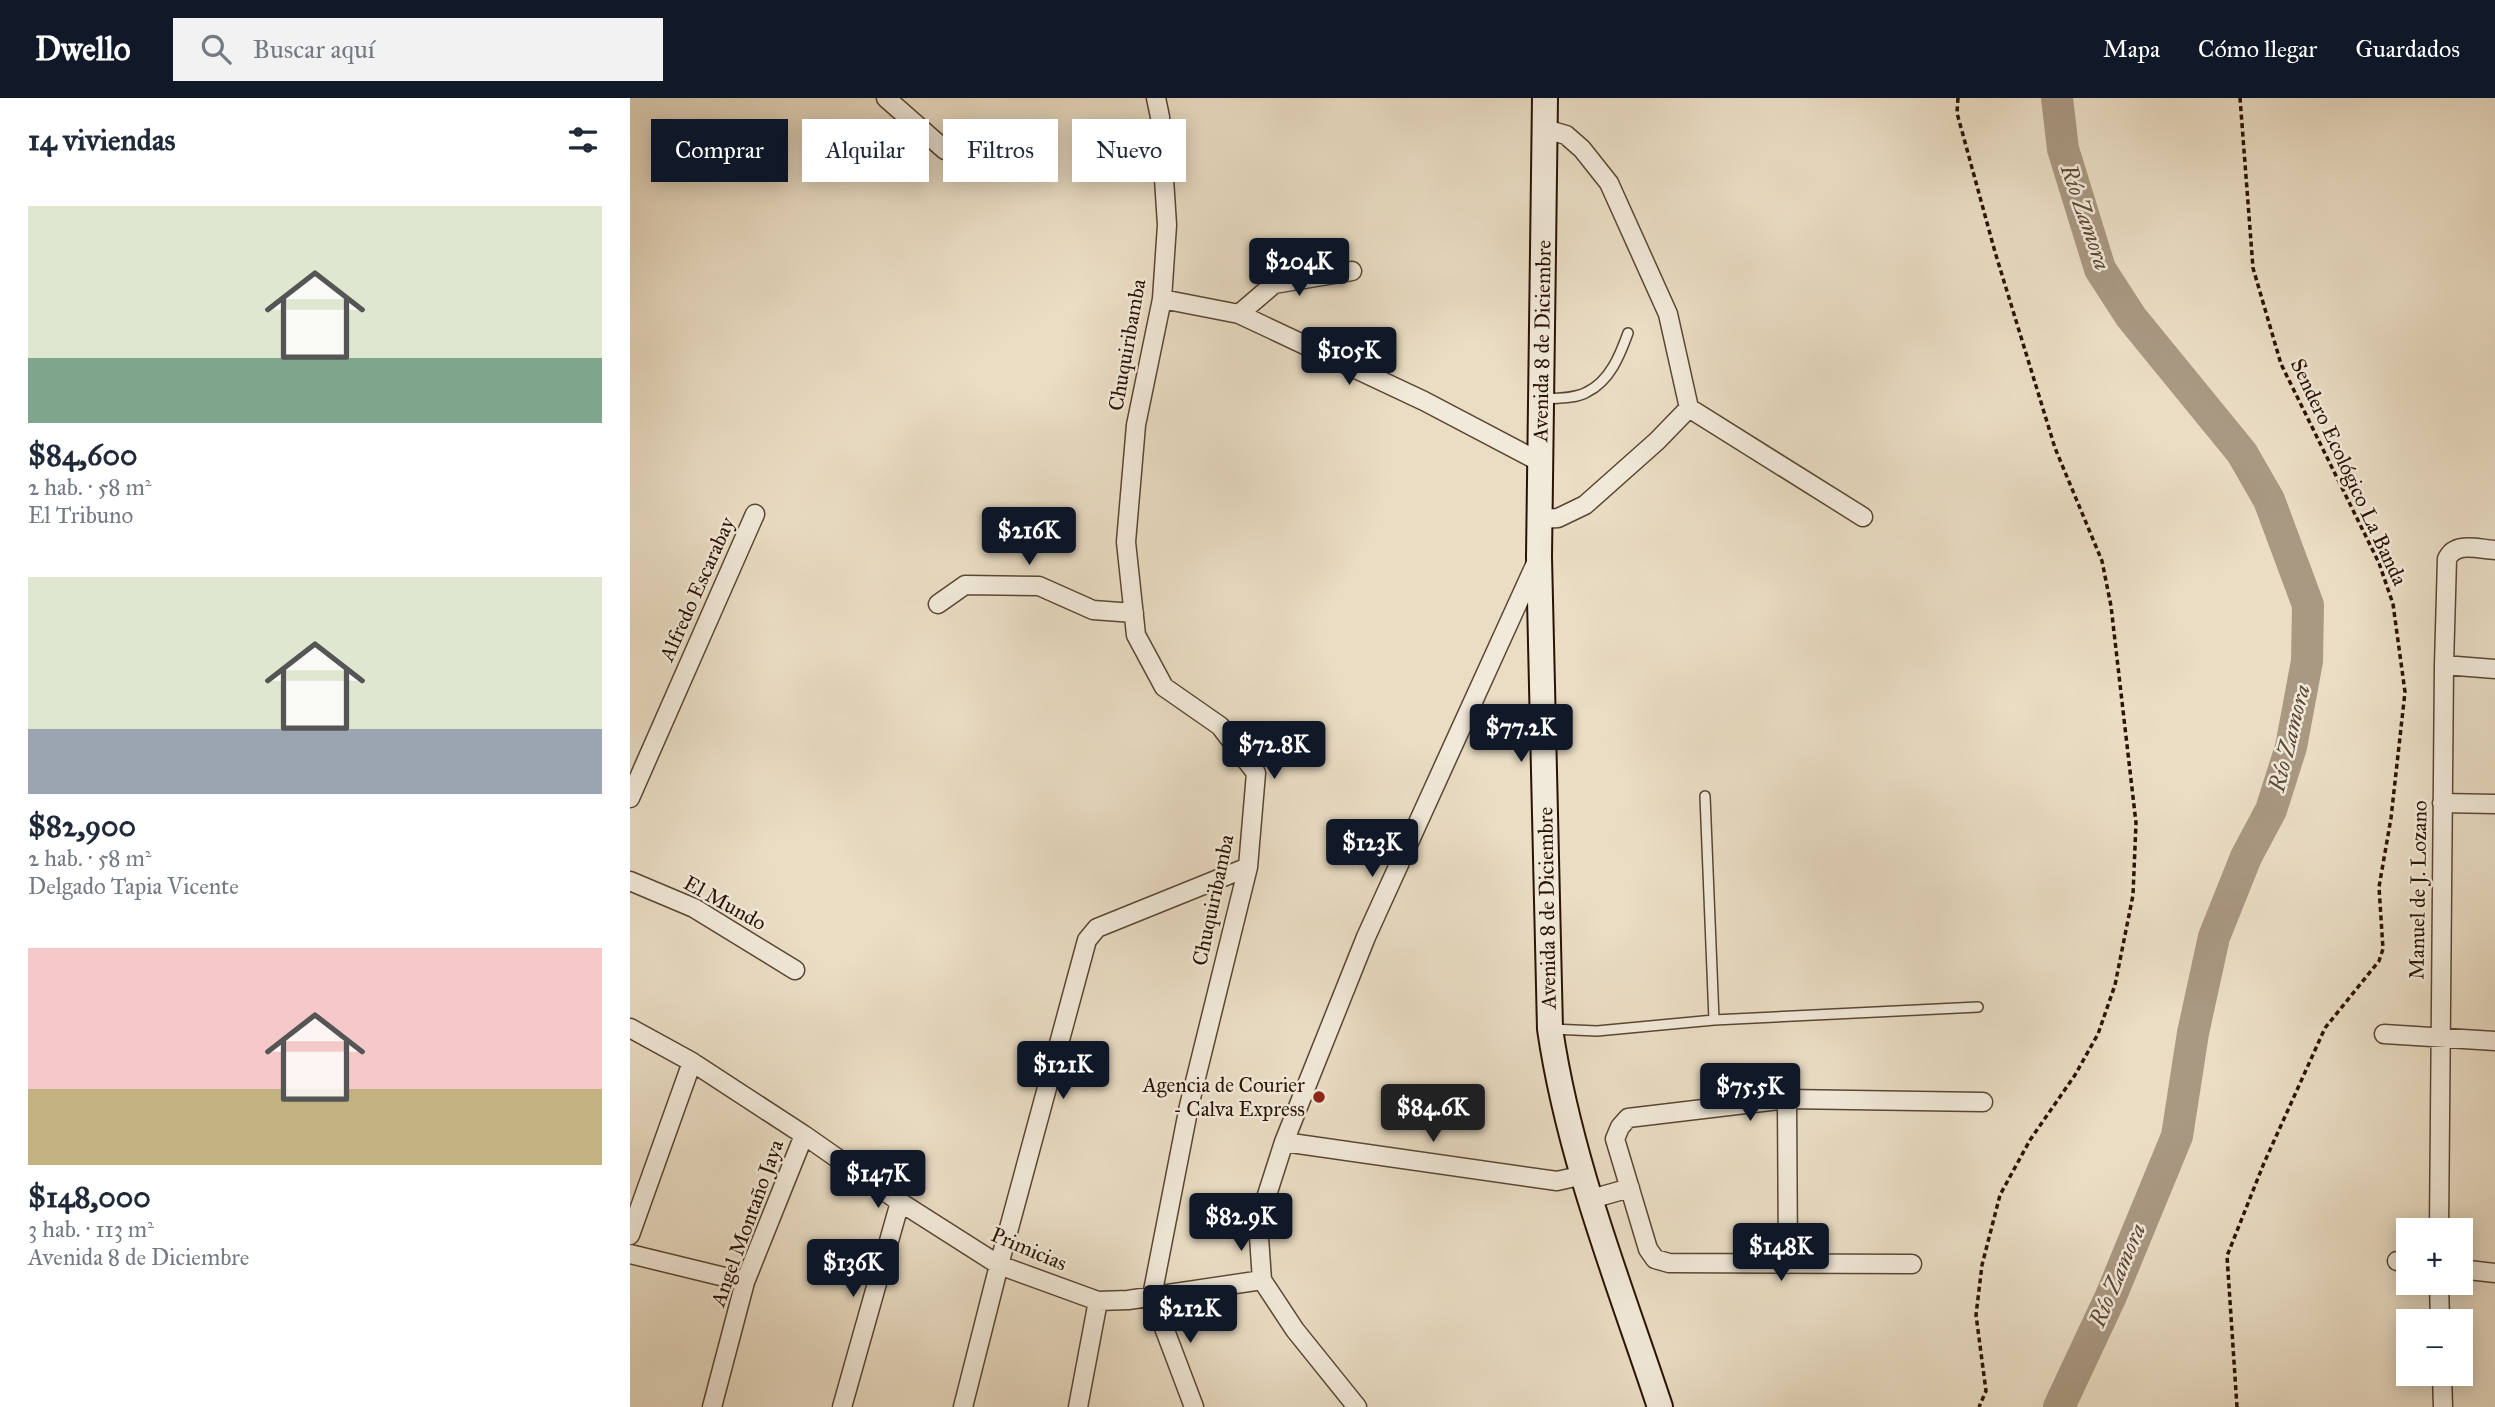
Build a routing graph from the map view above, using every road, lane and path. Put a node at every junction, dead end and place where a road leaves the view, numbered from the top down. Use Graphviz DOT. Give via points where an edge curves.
graph roads {
  1 [pos="886,98"];
  2 [pos="1156,98"];
  3 [pos="1545,98"];
  4 [pos="1958,98"];
  5 [pos="2240,98"];
  6 [pos="1545,129"];
  7 [pos="943,148"];
  8 [pos="1352,271"];
  9 [pos="1162,299"];
  10 [pos="1239,314"];
  11 [pos="1628,333"];
  12 [pos="1541,399"];
  13 [pos="1689,408"];
  14 [pos="1540,462"];
  15 [pos="755,514"];
  16 [pos="1863,517"];
  17 [pos="1541,519"];
  18 [pos="2495,550"];
  19 [pos="1539,557"];
  20 [pos="938,604"];
  21 [pos="1133,613"];
  22 [pos="2444,665"];
  23 [pos="2495,668"];
  24 [pos="1705,796"];
  25 [pos="630,798"];
  26 [pos="2442,803"];
  27 [pos="2495,804"];
  28 [pos="1248,867"];
  29 [pos="630,881"];
  30 [pos="795,970"];
  31 [pos="1978,1007"];
  32 [pos="1714,1020"];
  33 [pos="630,1028"];
  34 [pos="1550,1029"];
  35 [pos="2384,1034"];
  36 [pos="2440,1037"];
  37 [pos="2495,1041"];
  38 [pos="692,1062"];
  39 [pos="1787,1099"];
  40 [pos="1983,1102"];
  41 [pos="804,1135"];
  42 [pos="1284,1142"];
  43 [pos="1584,1175"];
  44 [pos="1630,1188"];
  45 [pos="1591,1199"];
  46 [pos="900,1202"];
  47 [pos="2439,1218"];
  48 [pos="630,1235"];
  49 [pos="630,1254"];
  50 [pos="1788,1264"];
  51 [pos="1912,1264"];
  52 [pos="999,1265"];
  53 [pos="2473,1270"];
  54 [pos="2495,1273"];
  55 [pos="1262,1280"];
  56 [pos="745,1282"];
  57 [pos="1152,1296"];
  58 [pos="1098,1301"];
  59 [pos="2442,1386"];
  60 [pos="712,1407"];
  61 [pos="842,1407"];
  62 [pos="963,1407"];
  63 [pos="1078,1407"];
  64 [pos="1194,1407"];
  65 [pos="1357,1407"];
  66 [pos="1660,1407"];
  67 [pos="1979,1407"];
  68 [pos="2238,1407"];
  69 [pos="2443,1407"];
  1 -- 7 [label="street"];
  2 -- 9 [label="street, Chuquiribamba" via="1167,225"];
  3 -- 6 [label="main road, Avenida 8 de Diciembre"];
  4 -- 67 [label="path" via="1957,113 1991,239 2051,435 2102,561 2136,823 2133,895 2115,985 2098,1034 2000,1195 1982,1265 1976,1315 1986,1391"];
  5 -- 68 [label="path, Sendero Ecológico La Banda" via="2253,268 2281,364 2379,563 2393,604 2405,692 2379,887 2383,949 2379,961 2325,1028 2227,1256"];
  6 -- 12 [label="main road, Avenida 8 de Diciembre"];
  6 -- 13 [label="street" via="1566,135 1609,183 1668,314"];
  8 -- 10 [label="street" via="1274,284"];
  9 -- 10 [label="street"];
  9 -- 21 [label="street, Chuquiribamba" via="1136,425 1126,542"];
  10 -- 14 [label="street"];
  11 -- 12 [label="lane" via="1608,375 1587,392"];
  12 -- 14 [label="main road, Avenida 8 de Diciembre"];
  13 -- 16 [label="street"];
  13 -- 17 [label="street" via="1585,505 1558,518"];
  14 -- 17 [label="main road, Avenida 8 de Diciembre"];
  15 -- 25 [label="street, Alfredo Escarabay"];
  17 -- 19 [label="main road, Avenida 8 de Diciembre"];
  18 -- 22 [label="street, Manuel de J. Lozano" via="2458,547 2450,552"];
  19 -- 34 [label="main road, Avenida 8 de Diciembre"];
  19 -- 42 [label="street" via="1366,937"];
  20 -- 21 [label="street" via="965,585 1040,586 1094,610"];
  21 -- 28 [label="street, Chuquiribamba" via="1136,635 1164,687 1220,726 1256,773"];
  22 -- 23 [label="street"];
  22 -- 26 [label="street, Manuel de J. Lozano"];
  24 -- 32 [label="lane"];
  26 -- 27 [label="street"];
  26 -- 36 [label="street, Manuel de J. Lozano"];
  28 -- 52 [label="street" via="1097,928 1087,940"];
  28 -- 57 [label="street, Chuquiribamba" via="1189,1106"];
  29 -- 30 [label="street, El Mundo" via="694,908"];
  31 -- 32 [label="lane"];
  32 -- 34 [label="lane" via="1597,1031"];
  33 -- 38 [label="street, Primicias"];
  34 -- 43 [label="main road, Avenida 8 de Diciembre" via="1556,1073"];
  35 -- 36 [label="street"];
  36 -- 37 [label="street"];
  36 -- 47 [label="street, Manuel de J. Lozano"];
  38 -- 41 [label="street, Primicias"];
  38 -- 48 [label="street"];
  39 -- 40 [label="street"];
  39 -- 44 [label="street" via="1628,1118 1615,1139"];
  39 -- 50 [label="street"];
  41 -- 46 [label="street, Primicias"];
  41 -- 56 [label="street, Angel Montaño Jaya"];
  42 -- 43 [label="street" via="1558,1181"];
  42 -- 55 [label="street" via="1258,1223"];
  43 -- 45 [label="main road, Avenida 8 de Diciembre"];
  44 -- 45 [label="street"];
  44 -- 50 [label="street" via="1655,1259"];
  45 -- 66 [label="main road, Avenida 8 de Diciembre"];
  46 -- 52 [label="street, Primicias"];
  46 -- 61 [label="street"];
  49 -- 56 [label="street"];
  50 -- 51 [label="street"];
  52 -- 58 [label="street, Primicias"];
  52 -- 62 [label="street"];
  53 -- 54 [label="street"];
  55 -- 57 [label="street, Primicias"];
  55 -- 65 [label="street" via="1295,1330"];
  56 -- 60 [label="street, Angel Montaño Jaya"];
  57 -- 58 [label="street, Primicias"];
  57 -- 64 [label="street"];
  58 -- 63 [label="street"];
  59 -- 69 [label="street"];
}
